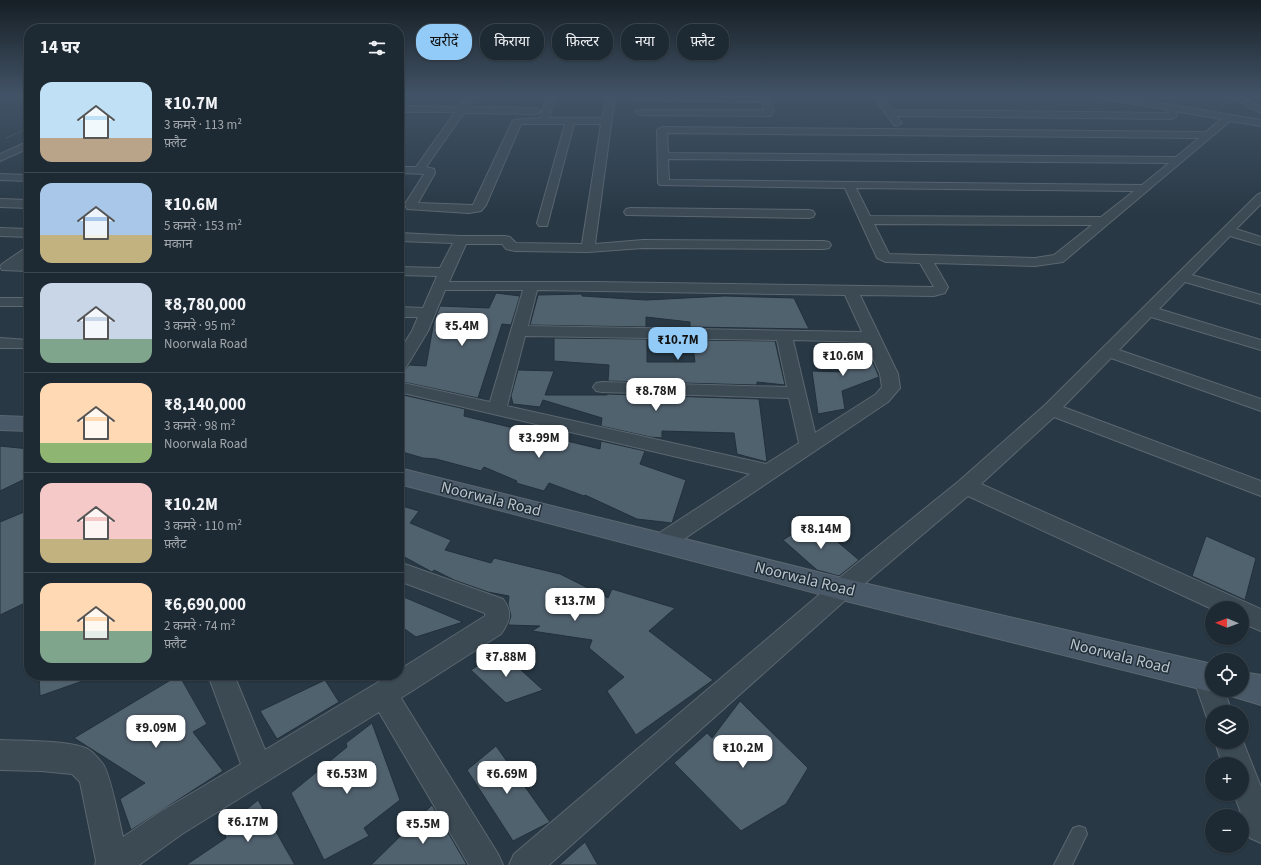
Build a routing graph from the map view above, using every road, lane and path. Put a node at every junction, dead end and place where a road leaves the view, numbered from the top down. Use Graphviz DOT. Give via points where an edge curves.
graph roads {
  1 [pos="13,135"];
  2 [pos="444,135"];
  3 [pos="511,135"];
  4 [pos="566,135"];
  5 [pos="604,135"];
  6 [pos="664,135"];
  7 [pos="907,135"];
  8 [pos="1208,135"];
  9 [pos="0,141"];
  10 [pos="24,147"];
  11 [pos="663,156"];
  12 [pos="778,157"];
  13 [pos="925,158"];
  14 [pos="0,159"];
  15 [pos="22,160"];
  16 [pos="1179,160"];
  17 [pos="404,170"];
  18 [pos="419,170"];
  19 [pos="0,177"];
  20 [pos="24,178"];
  21 [pos="664,184"];
  22 [pos="786,184"];
  23 [pos="849,185"];
  24 [pos="951,186"];
  25 [pos="1143,188"];
  26 [pos="1261,197"];
  27 [pos="404,198"];
  28 [pos="414,198"];
  29 [pos="2,204"];
  30 [pos="24,204"];
  31 [pos="630,212"];
  32 [pos="664,212"];
  33 [pos="725,213"];
  34 [pos="809,214"];
  35 [pos="865,220"];
  36 [pos="1104,221"];
  37 [pos="543,223"];
  38 [pos="0,232"];
  39 [pos="24,232"];
  40 [pos="1228,232"];
  41 [pos="404,237"];
  42 [pos="461,240"];
  43 [pos="1261,241"];
  44 [pos="728,244"];
  45 [pos="824,245"];
  46 [pos="588,248"];
  47 [pos="24,255"];
  48 [pos="925,260"];
  49 [pos="24,267"];
  50 [pos="4,269"];
  51 [pos="404,272"];
  52 [pos="1182,276"];
  53 [pos="442,279"];
  54 [pos="531,286"];
  55 [pos="851,291"];
  56 [pos="1261,300"];
  57 [pos="0,302"];
  58 [pos="24,302"];
  59 [pos="1149,311"];
  60 [pos="404,312"];
  61 [pos="428,313"];
  62 [pos="518,331"];
  63 [pos="784,336"];
  64 [pos="872,337"];
  65 [pos="0,343"];
  66 [pos="24,344"];
  67 [pos="1261,345"];
  68 [pos="1108,352"];
  69 [pos="404,357"];
  70 [pos="602,387"];
  71 [pos="404,388"];
  72 [pos="797,393"];
  73 [pos="1261,405"];
  74 [pos="497,409"];
  75 [pos="1051,409"];
  76 [pos="0,423"];
  77 [pos="24,424"];
  78 [pos="809,446"];
  79 [pos="770,472"];
  80 [pos="404,477"];
  81 [pos="966,486"];
  82 [pos="1261,489"];
  83 [pos="661,543"];
  84 [pos="404,573"];
  85 [pos="842,589"];
  86 [pos="1219,601"];
  87 [pos="1249,615"];
  88 [pos="1261,620"];
  89 [pos="1205,677"];
  90 [pos="223,680"];
  91 [pos="1249,687"];
  92 [pos="1261,690"];
  93 [pos="384,694"];
  94 [pos="0,755"];
  95 [pos="258,771"];
  96 [pos="1249,795"];
  97 [pos="1261,827"];
  98 [pos="1079,834"];
  99 [pos="112,864"];
  100 [pos="487,865"];
  101 [pos="525,865"];
  102 [pos="1063,865"];
  1 -- 9 [label="path"];
  2 -- 18 [label="street"];
  3 -- 28 [label="street" via="477,208 416,207 411,206"];
  4 -- 37 [label="street"];
  5 -- 46 [label="street"];
  6 -- 11 [label="street" via="666,141"];
  7 -- 13 [label="street"];
  8 -- 16 [label="street"];
  10 -- 14 [label="street"];
  11 -- 12 [label="street"];
  11 -- 21 [label="street"];
  12 -- 13 [label="street"];
  12 -- 22 [label="street"];
  13 -- 16 [label="street"];
  13 -- 24 [label="street"];
  14 -- 15 [label="street"];
  16 -- 25 [label="street"];
  17 -- 18 [label="street"];
  18 -- 28 [label="street" via="430,173"];
  19 -- 20 [label="street"];
  21 -- 22 [label="street"];
  21 -- 32 [label="street"];
  22 -- 23 [label="street"];
  23 -- 24 [label="street"];
  23 -- 35 [label="street"];
  24 -- 25 [label="street"];
  25 -- 36 [label="street"];
  26 -- 40 [label="street"];
  27 -- 28 [label="street"];
  29 -- 30 [label="street"];
  31 -- 32 [label="street"];
  32 -- 33 [label="street"];
  33 -- 34 [label="street"];
  33 -- 44 [label="street"];
  35 -- 36 [label="street"];
  35 -- 48 [label="street" via="882,255 886,258"];
  36 -- 48 [label="street" via="1058,259 1049,261"];
  38 -- 39 [label="street"];
  40 -- 43 [label="street"];
  40 -- 52 [label="street"];
  41 -- 42 [label="street"];
  42 -- 46 [label="street" via="505,240 515,247"];
  42 -- 53 [label="street"];
  44 -- 45 [label="street"];
  44 -- 46 [label="street" via="643,244"];
  47 -- 50 [label="street"];
  48 -- 55 [label="street" via="941,287 940,290"];
  49 -- 50 [label="street"];
  51 -- 53 [label="street"];
  52 -- 56 [label="street"];
  52 -- 59 [label="street"];
  53 -- 54 [label="street"];
  53 -- 61 [label="street"];
  54 -- 55 [label="street"];
  54 -- 62 [label="street"];
  55 -- 64 [label="street"];
  57 -- 58 [label="street"];
  59 -- 67 [label="street"];
  59 -- 68 [label="street"];
  60 -- 61 [label="street"];
  61 -- 69 [label="street"];
  62 -- 63 [label="street"];
  62 -- 74 [label="street"];
  63 -- 64 [label="street"];
  63 -- 72 [label="street"];
  64 -- 78 [label="street" via="889,374 891,388 882,398"];
  65 -- 66 [label="street"];
  68 -- 73 [label="street"];
  68 -- 75 [label="street"];
  70 -- 72 [label="street"];
  71 -- 74 [label="street"];
  72 -- 78 [label="street"];
  74 -- 79 [label="street"];
  75 -- 81 [label="street"];
  75 -- 82 [label="street"];
  76 -- 77 [label="street"];
  78 -- 79 [label="street"];
  79 -- 83 [label="street"];
  80 -- 83 [label="street, Noorwala Road"];
  81 -- 85 [label="street"];
  81 -- 86 [label="street"];
  83 -- 85 [label="street, Noorwala Road"];
  84 -- 93 [label="street" via="494,606 498,611 497,619 492,626"];
  85 -- 89 [label="street, Noorwala Road"];
  85 -- 101 [label="street"];
  87 -- 88 [label="street"];
  90 -- 95 [label="street"];
  91 -- 92 [label="street"];
  93 -- 95 [label="street"];
  93 -- 100 [label="street"];
  94 -- 99 [label="street" via="79,760 93,775"];
  95 -- 99 [label="street" via="171,823"];
  96 -- 97 [label="street"];
  98 -- 102 [label="lane"];
}
